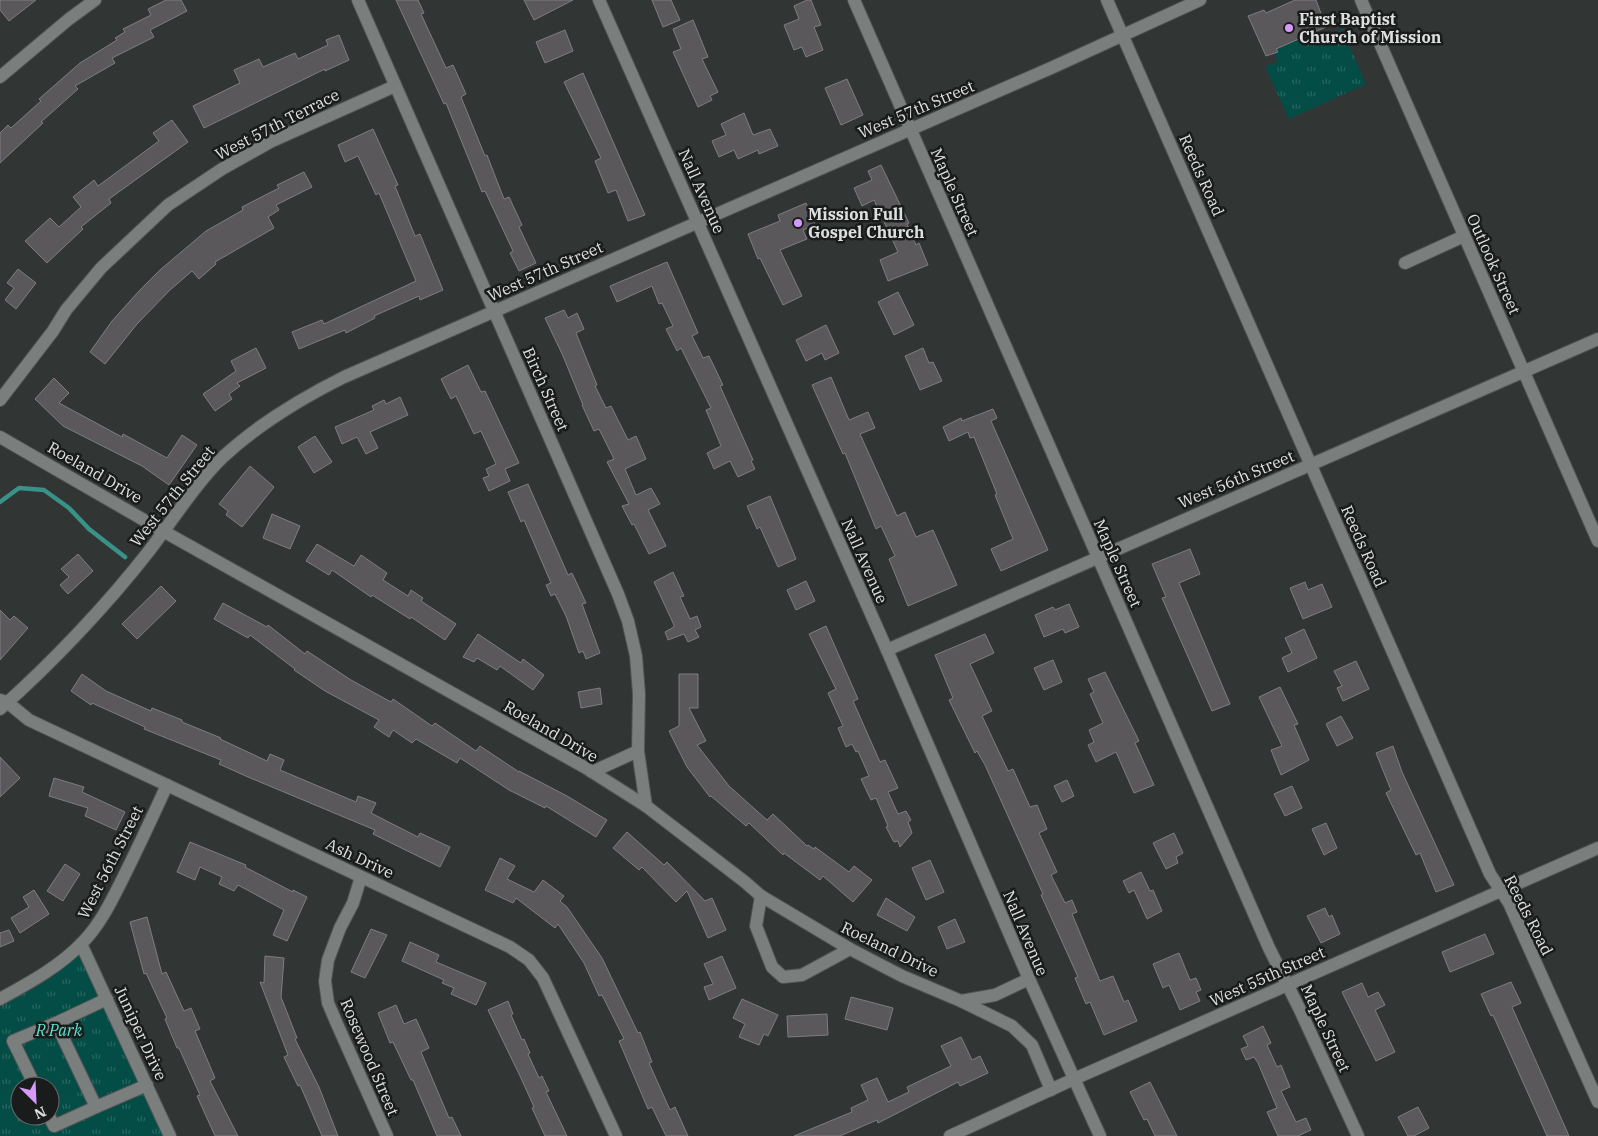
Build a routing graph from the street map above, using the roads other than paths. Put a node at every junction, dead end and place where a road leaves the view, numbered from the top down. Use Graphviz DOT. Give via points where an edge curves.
graph roads {
  1 [pos="95,0"];
  2 [pos="358,0"];
  3 [pos="599,0"];
  4 [pos="854,0"];
  5 [pos="1107,0"];
  6 [pos="1200,0"];
  7 [pos="1361,0"];
  8 [pos="1123,35"];
  9 [pos="0,77"];
  10 [pos="395,86"];
  11 [pos="910,129"];
  12 [pos="698,222"];
  13 [pos="1464,236"];
  14 [pos="1405,263"];
  15 [pos="494,312"];
  16 [pos="1598,339"];
  17 [pos="1523,372"];
  18 [pos="0,400"];
  19 [pos="0,436"];
  20 [pos="1311,465"];
  21 [pos="163,531"];
  22 [pos="1598,541"];
  23 [pos="1097,557"];
  24 [pos="887,650"];
  25 [pos="2,704"];
  26 [pos="638,751"];
  27 [pos="592,772"];
  28 [pos="166,785"];
  29 [pos="646,806"];
  30 [pos="1598,848"];
  31 [pos="362,877"];
  32 [pos="1501,891"];
  33 [pos="761,896"];
  34 [pos="81,944"];
  35 [pos="850,949"];
  36 [pos="1029,980"];
  37 [pos="1288,985"];
  38 [pos="0,999"];
  39 [pos="107,999"];
  40 [pos="961,1001"];
  41 [pos="56,1023"];
  42 [pos="30,1076"];
  43 [pos="1074,1079"];
  44 [pos="146,1085"];
  45 [pos="1050,1090"];
  46 [pos="1598,1102"];
  47 [pos="96,1107"];
  48 [pos="60,1123"];
  49 [pos="170,1136"];
  50 [pos="387,1136"];
  51 [pos="616,1136"];
  52 [pos="950,1136"];
  53 [pos="1100,1136"];
  54 [pos="1358,1136"];
  1 -- 9 [label="street"];
  2 -- 10 [label="street, Birch Street"];
  3 -- 12 [label="street, Nall Avenue"];
  4 -- 11 [label="street, Maple Street"];
  5 -- 8 [label="street, Reeds Road"];
  6 -- 8 [label="street, West 57th Street"];
  7 -- 13 [label="street, Outlook Street"];
  8 -- 11 [label="street, West 57th Street"];
  8 -- 20 [label="street, Reeds Road"];
  10 -- 15 [label="street, Birch Street"];
  10 -- 18 [label="street, West 57th Terrace" via="272,141 222,169 168,206 100,268"];
  11 -- 12 [label="street, West 57th Street"];
  11 -- 23 [label="street, Maple Street"];
  12 -- 15 [label="street, West 57th Street"];
  12 -- 24 [label="street, Nall Avenue"];
  13 -- 14 [label="street"];
  13 -- 17 [label="street, Outlook Street"];
  15 -- 21 [label="street, West 57th Street" via="344,377 268,420 217,464"];
  15 -- 26 [label="street, Birch Street" via="628,622 636,656 639,694"];
  16 -- 17 [label="street, West 56th Street"];
  17 -- 20 [label="street, West 56th Street"];
  17 -- 22 [label="street, Outlook Street"];
  19 -- 21 [label="street, Roeland Drive"];
  20 -- 23 [label="street, West 56th Street"];
  20 -- 32 [label="street, Reeds Road" via="1490,874"];
  21 -- 25 [label="street, West 57th Street" via="99,609"];
  21 -- 27 [label="street, Roeland Drive"];
  23 -- 24 [label="street, West 56th Street"];
  23 -- 37 [label="street, Maple Street"];
  24 -- 36 [label="street, Nall Avenue"];
  25 -- 28 [label="street, Ash Drive"];
  26 -- 27 [label="street"];
  26 -- 29 [label="street, Birch Street"];
  27 -- 29 [label="street, Roeland Drive"];
  28 -- 31 [label="street, Ash Drive"];
  28 -- 34 [label="street, West 56th Street" via="113,898"];
  29 -- 33 [label="street, Roeland Drive"];
  30 -- 32 [label="street, West 55th Street"];
  31 -- 50 [label="street, Rosewood Street" via="328,960 325,982 336,1024"];
  31 -- 51 [label="street, Ash Drive" via="510,947 528,960 543,978"];
  32 -- 37 [label="street, West 55th Street"];
  32 -- 46 [label="street, Reeds Road"];
  33 -- 35 [label="street, Roeland Drive"];
  33 -- 35 [label="street" via="756,926 772,967 783,977 802,975"];
  34 -- 38 [label="street, West 56th Street" via="44,974"];
  34 -- 39 [label="street, Juniper Drive"];
  35 -- 40 [label="street, Roeland Drive"];
  36 -- 40 [label="street" via="995,995"];
  36 -- 43 [label="street, Nall Avenue"];
  37 -- 43 [label="street, West 55th Street"];
  37 -- 54 [label="street, Maple Street"];
  39 -- 41 [label="street"];
  39 -- 44 [label="street, Juniper Drive"];
  40 -- 45 [label="street, Roeland Drive" via="1012,1026 1032,1046"];
  41 -- 42 [label="street" via="14,1042"];
  41 -- 47 [label="street"];
  43 -- 45 [label="street, West 55th Street"];
  43 -- 53 [label="street, Nall Avenue"];
  44 -- 47 [label="street"];
  44 -- 49 [label="street, Juniper Drive"];
  45 -- 52 [label="street, West 55th Street"];
  47 -- 48 [label="street"];
}
